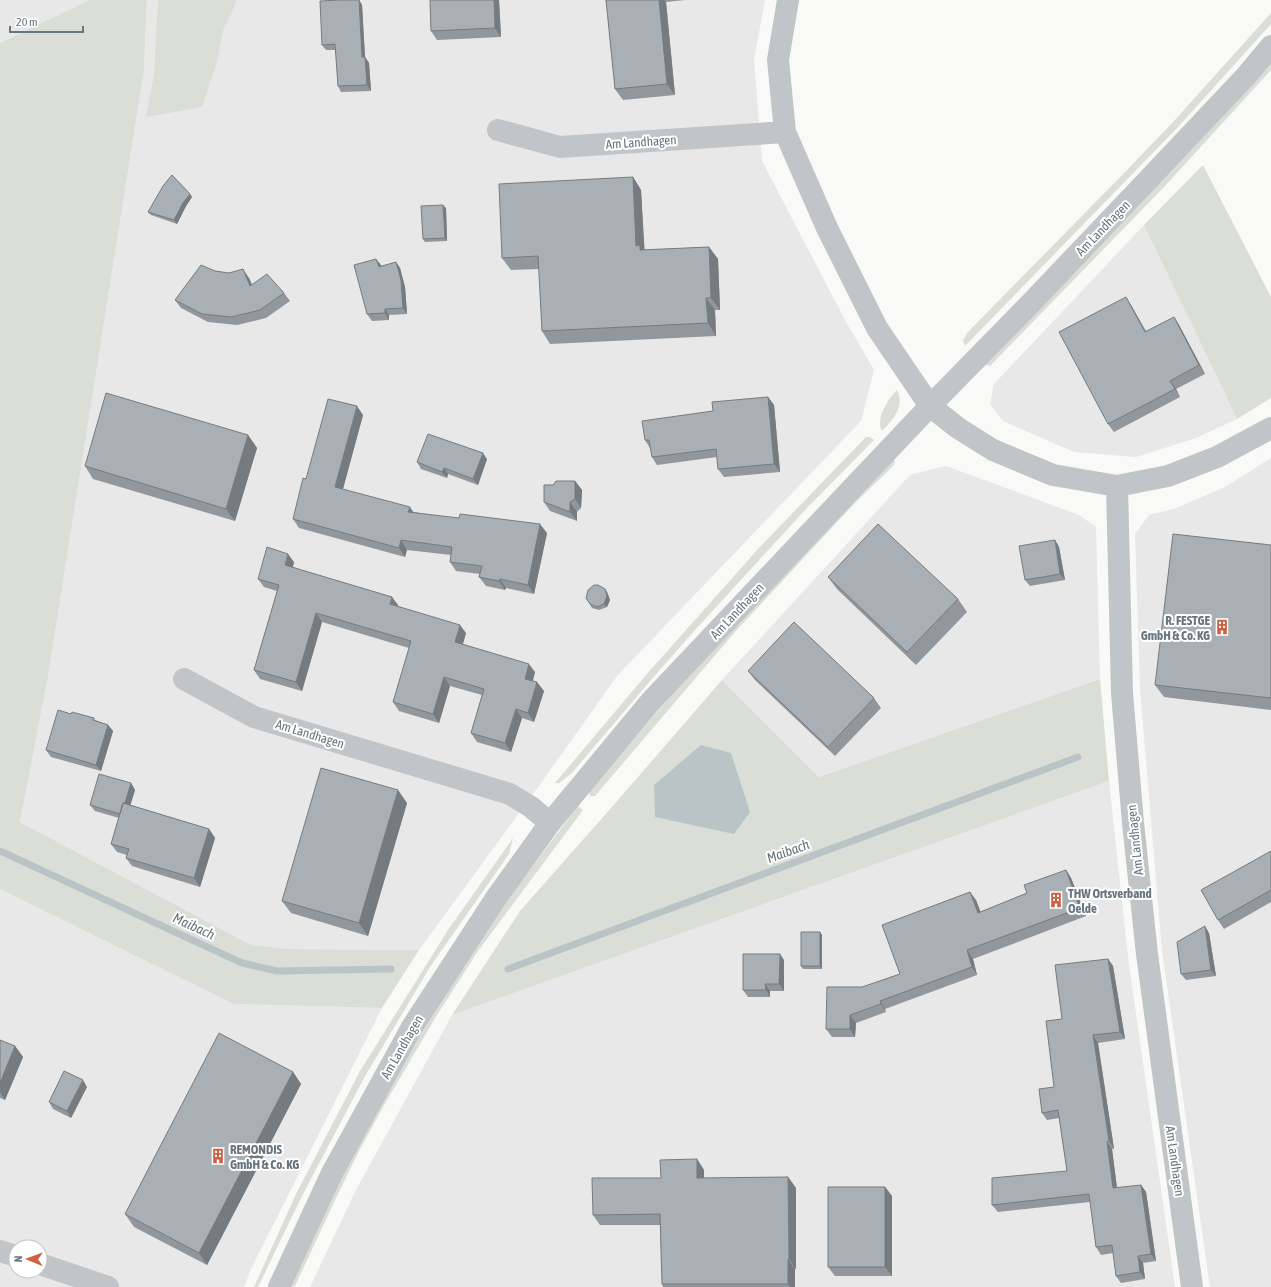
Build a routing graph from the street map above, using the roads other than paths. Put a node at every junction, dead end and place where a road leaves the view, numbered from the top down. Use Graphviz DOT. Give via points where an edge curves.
graph roads {
  1 [pos="788,0"];
  2 [pos="1271,46"];
  3 [pos="498,130"];
  4 [pos="785,132"];
  5 [pos="930,406"];
  6 [pos="1271,428"];
  7 [pos="1117,486"];
  8 [pos="184,679"];
  9 [pos="550,823"];
  10 [pos="48,1267"];
  11 [pos="108,1287"];
  12 [pos="279,1287"];
  13 [pos="1192,1287"];
  1 -- 4 [label="street" via="778,60"];
  2 -- 5 [label="street, Am Landhagen" via="1145,183"];
  3 -- 4 [label="street, Am Landhagen" via="560,147"];
  4 -- 5 [label="street" via="827,228 877,328"];
  5 -- 7 [label="street" via="958,428 993,450 1053,475"];
  5 -- 9 [label="street, Am Landhagen" via="651,702"];
  6 -- 7 [label="street" via="1203,463 1168,476"];
  7 -- 13 [label="street, Am Landhagen" via="1122,693 1133,823 1148,961"];
  8 -- 9 [label="street, Am Landhagen" via="254,717 510,794"];
  9 -- 12 [label="street, Am Landhagen" via="496,898 412,1027 332,1173"];
  10 -- 11 [label="street"];
}
